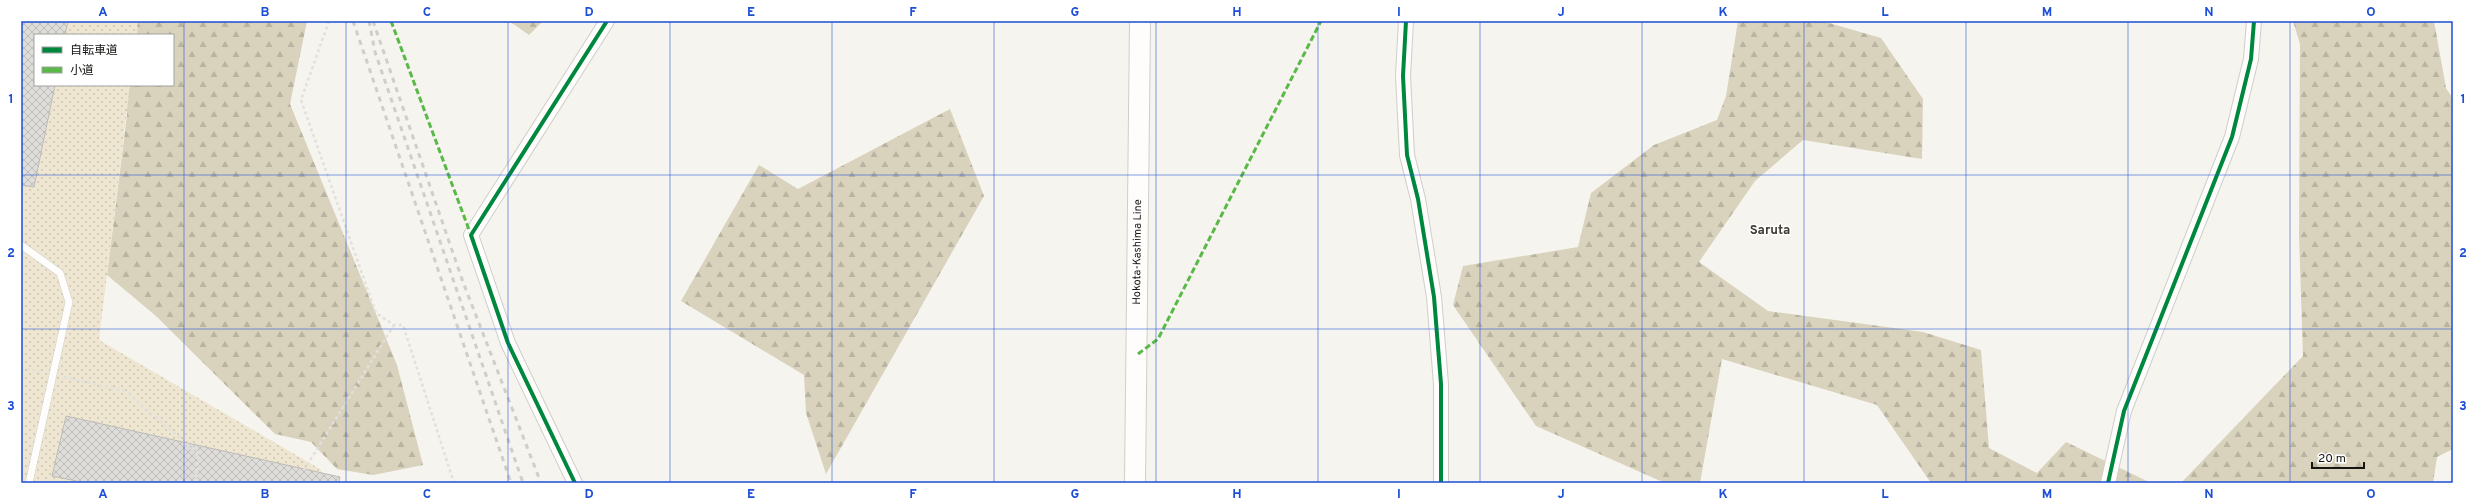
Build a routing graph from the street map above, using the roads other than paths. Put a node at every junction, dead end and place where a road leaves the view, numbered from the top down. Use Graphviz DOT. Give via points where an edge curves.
graph roads {
  1 [pos="607,21"];
  2 [pos="1140,21"];
  3 [pos="1406,21"];
  4 [pos="2254,21"];
  5 [pos="21,245"];
  6 [pos="508,343"];
  7 [pos="29,483"];
  8 [pos="565,483"];
  9 [pos="575,483"];
  10 [pos="1135,483"];
  11 [pos="1441,483"];
  12 [pos="2108,483"];
  1 -- 6 [label="street" via="471,235"];
  2 -- 10 [label="main road, Hokota-Kashima Line"];
  3 -- 11 [label="street" via="1403,76 1407,155 1418,199 1434,297 1441,384"];
  4 -- 12 [label="street" via="2251,59 2232,137 2124,411"];
  5 -- 7 [label="lane" via="60,273 70,302"];
  6 -- 8 [label="street"];
  6 -- 9 [label="street"];
}
